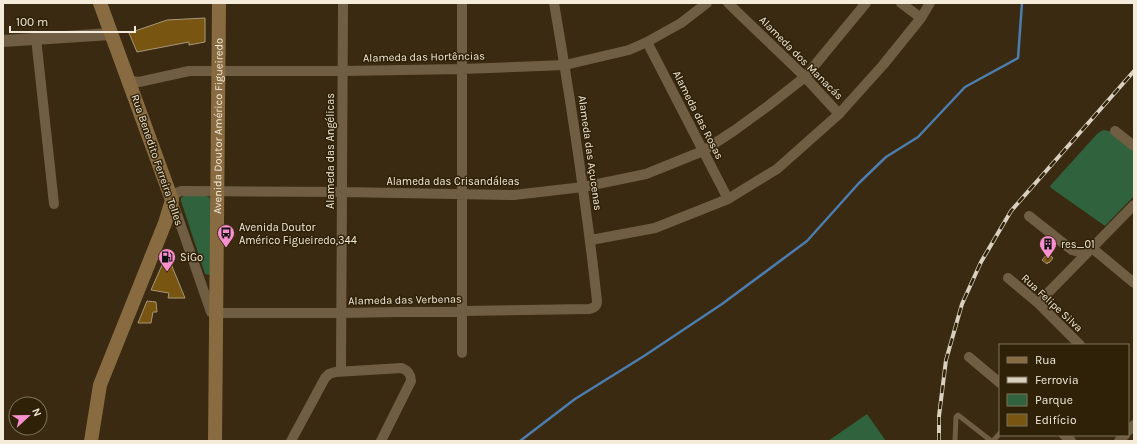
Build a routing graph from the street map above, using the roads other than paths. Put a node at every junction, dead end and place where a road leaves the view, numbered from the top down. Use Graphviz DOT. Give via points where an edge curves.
graph roads {
  1 [pos="100,3"];
  2 [pos="219,3"];
  3 [pos="342,3"];
  4 [pos="462,3"];
  5 [pos="554,3"];
  6 [pos="707,3"];
  7 [pos="728,3"];
  8 [pos="866,3"];
  9 [pos="901,3"];
  10 [pos="930,3"];
  11 [pos="920,18"];
  12 [pos="111,34"];
  13 [pos="36,38"];
  14 [pos="3,41"];
  15 [pos="647,42"];
  16 [pos="565,65"];
  17 [pos="462,69"];
  18 [pos="219,71"];
  19 [pos="343,71"];
  20 [pos="805,77"];
  21 [pos="128,79"];
  22 [pos="839,114"];
  23 [pos="1115,131"];
  24 [pos="1134,146"];
  25 [pos="703,150"];
  26 [pos="583,187"];
  27 [pos="218,192"];
  28 [pos="342,192"];
  29 [pos="462,194"];
  30 [pos="728,199"];
  31 [pos="172,200"];
  32 [pos="54,204"];
  33 [pos="1134,205"];
  34 [pos="1029,216"];
  35 [pos="590,240"];
  36 [pos="1092,248"];
  37 [pos="1008,278"];
  38 [pos="1134,283"];
  39 [pos="1038,303"];
  40 [pos="595,307"];
  41 [pos="462,311"];
  42 [pos="341,313"];
  43 [pos="216,314"];
  44 [pos="1079,344"];
  45 [pos="462,354"];
  46 [pos="969,357"];
  47 [pos="341,371"];
  48 [pos="999,382"];
  49 [pos="999,434"];
  50 [pos="92,441"];
  51 [pos="215,441"];
  52 [pos="291,441"];
  53 [pos="381,441"];
  54 [pos="955,441"];
  1 -- 12 [label="main road, Rua Benedito Ferreira Telles"];
  2 -- 18 [label="main road, Avenida Doutor Américo Figueiredo"];
  3 -- 19 [label="street, Alameda das Angélicas"];
  4 -- 17 [label="street"];
  5 -- 16 [label="street, Alameda das Açucenas"];
  6 -- 15 [label="street, Alameda das Hortências" via="681,24"];
  7 -- 20 [label="street, Alameda dos Manacás"];
  8 -- 20 [label="street, Alameda das Crisandáleas"];
  9 -- 11 [label="street"];
  10 -- 11 [label="street"];
  11 -- 22 [label="street" via="883,65"];
  12 -- 13 [label="street"];
  12 -- 21 [label="main road, Rua Benedito Ferreira Telles"];
  13 -- 14 [label="street"];
  13 -- 32 [label="street"];
  15 -- 16 [label="street, Alameda das Hortências" via="629,50"];
  15 -- 25 [label="street, Alameda das Rosas"];
  16 -- 17 [label="street, Alameda das Hortências"];
  16 -- 26 [label="street, Alameda das Açucenas"];
  17 -- 19 [label="street, Alameda das Hortências"];
  17 -- 29 [label="street"];
  18 -- 19 [label="street, Alameda das Hortências"];
  18 -- 21 [label="street, Alameda das Hortências" via="189,71 139,82"];
  18 -- 27 [label="main road, Avenida Doutor Américo Figueiredo"];
  19 -- 28 [label="street, Alameda das Angélicas"];
  20 -- 22 [label="street, Alameda dos Manacás"];
  20 -- 25 [label="street, Alameda das Crisandáleas" via="735,130"];
  21 -- 31 [label="main road, Rua Benedito Ferreira Telles"];
  22 -- 30 [label="street" via="777,169"];
  23 -- 24 [label="street"];
  25 -- 26 [label="street, Alameda das Crisandáleas" via="646,174"];
  25 -- 30 [label="street, Alameda das Rosas"];
  26 -- 29 [label="street, Alameda das Crisandáleas" via="514,195"];
  26 -- 35 [label="street, Alameda das Açucenas"];
  27 -- 28 [label="street, Alameda das Crisandáleas"];
  27 -- 31 [label="street, Alameda das Crisandáleas" via="182,191 177,192"];
  27 -- 43 [label="main road, Avenida Doutor Américo Figueiredo"];
  28 -- 29 [label="street, Alameda das Crisandáleas"];
  28 -- 42 [label="street, Alameda das Angélicas"];
  29 -- 41 [label="street"];
  30 -- 35 [label="street" via="655,228"];
  31 -- 43 [label="street, Rua Benedito Ferreira Telles" via="210,309"];
  31 -- 50 [label="main road" via="165,224 100,385"];
  33 -- 36 [label="street"];
  34 -- 36 [label="street" via="1072,250 1082,252"];
  35 -- 40 [label="street, Alameda das Açucenas" via="597,301"];
  36 -- 38 [label="street"];
  36 -- 39 [label="street"];
  37 -- 39 [label="street, Rua Felipe Silva"];
  39 -- 44 [label="street, Rua Felipe Silva"];
  40 -- 41 [label="street, Alameda das Verbenas"];
  41 -- 42 [label="street, Alameda das Verbenas"];
  41 -- 45 [label="street"];
  42 -- 43 [label="street, Alameda das Verbenas"];
  42 -- 47 [label="street, Alameda das Angélicas"];
  43 -- 51 [label="main road, Avenida Doutor Américo Figueiredo"];
  46 -- 48 [label="street"];
  47 -- 52 [label="street" via="329,374 325,378"];
  47 -- 53 [label="street" via="402,368 409,373 411,381"];
  49 -- 54 [label="lane" via="993,441 990,440 958,415"];
}
